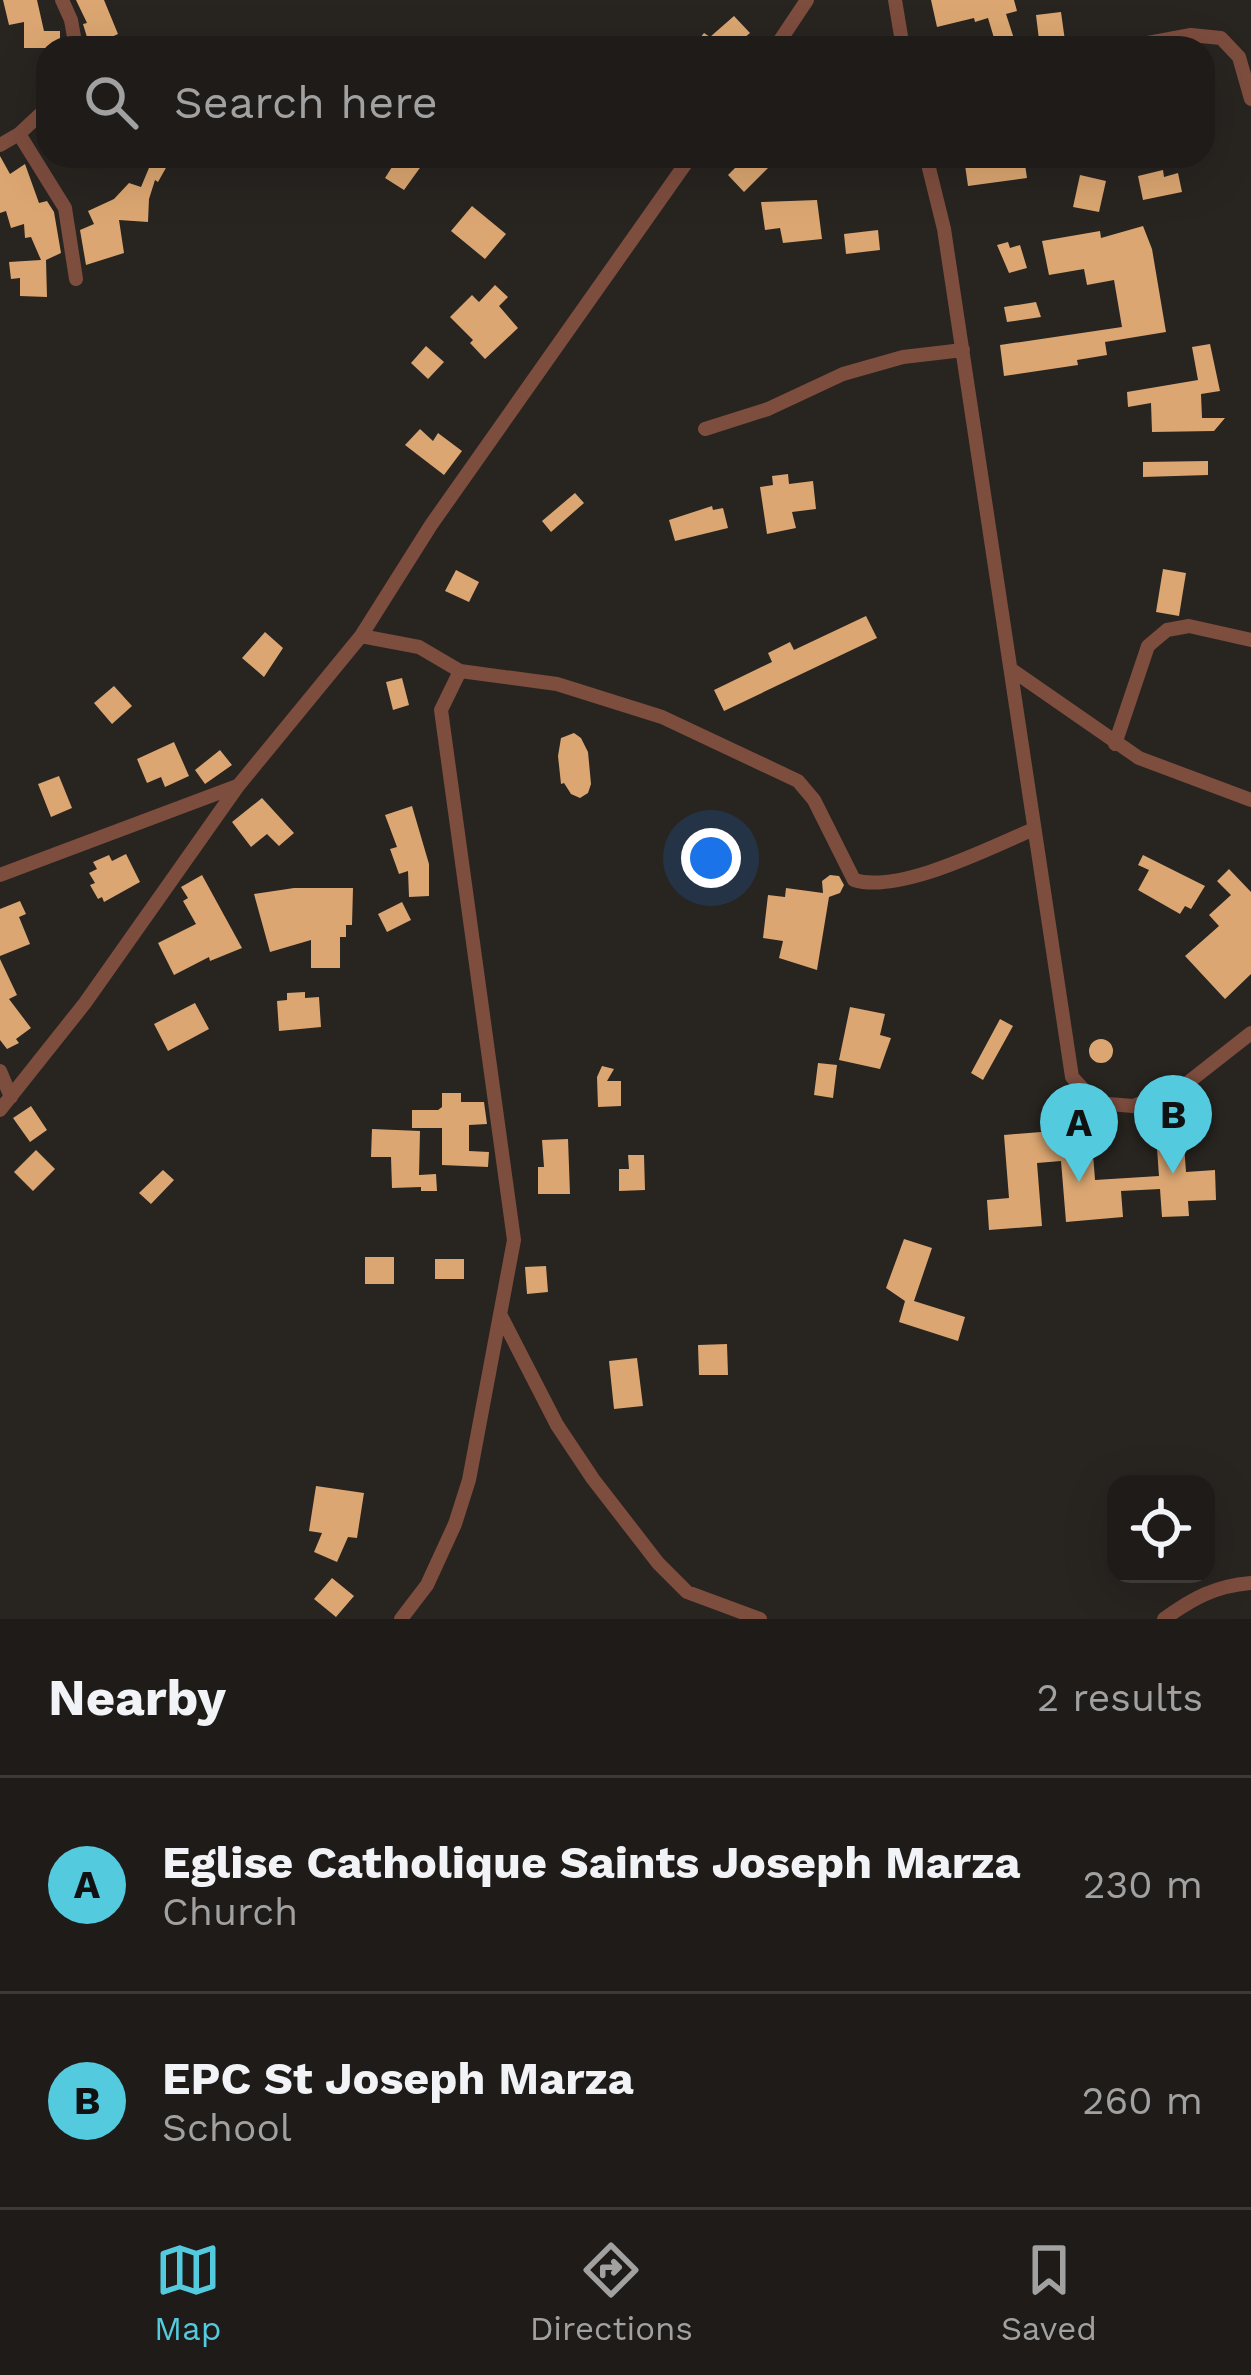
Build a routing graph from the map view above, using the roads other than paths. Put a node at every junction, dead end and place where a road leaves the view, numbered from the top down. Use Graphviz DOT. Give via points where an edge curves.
graph roads {
  1 [pos="62,0"];
  2 [pos="807,0"];
  3 [pos="895,0"];
  4 [pos="74,36"];
  5 [pos="783,36"];
  6 [pos="901,36"];
  7 [pos="1215,37"];
  8 [pos="1251,99"];
  9 [pos="36,118"];
  10 [pos="19,134"];
  11 [pos="0,145"];
  12 [pos="36,162"];
  13 [pos="40,168"];
  14 [pos="683,168"];
  15 [pos="929,168"];
  16 [pos="76,279"];
  17 [pos="963,350"];
  18 [pos="705,429"];
  19 [pos="361,636"];
  20 [pos="1251,640"];
  21 [pos="460,670"];
  22 [pos="1012,670"];
  23 [pos="1115,744"];
  24 [pos="238,785"];
  25 [pos="1251,800"];
  26 [pos="1034,829"];
  27 [pos="0,875"];
  28 [pos="1251,1033"];
  29 [pos="0,1071"];
  30 [pos="5,1103"];
  31 [pos="501,1316"];
  32 [pos="1251,1583"];
  33 [pos="401,1619"];
  34 [pos="760,1619"];
  35 [pos="1165,1619"];
  1 -- 4 [label="street"];
  2 -- 5 [label="street"];
  3 -- 6 [label="street"];
  7 -- 8 [label="street" via="1239,57"];
  9 -- 10 [label="street"];
  10 -- 11 [label="street"];
  10 -- 12 [label="street"];
  13 -- 16 [label="street" via="64,208"];
  14 -- 19 [label="street"];
  15 -- 17 [label="street"];
  17 -- 18 [label="street" via="843,374"];
  17 -- 22 [label="street"];
  19 -- 21 [label="street" via="419,646"];
  19 -- 24 [label="street"];
  20 -- 23 [label="street" via="1189,626 1167,630 1148,646"];
  21 -- 26 [label="street" via="557,684 662,717 798,782 854,880 872,885"];
  21 -- 31 [label="street" via="441,710 510,1194 514,1240"];
  22 -- 23 [label="street"];
  22 -- 26 [label="street"];
  23 -- 25 [label="street"];
  24 -- 27 [label="street"];
  24 -- 30 [label="street"];
  26 -- 28 [label="street" via="1072,1077 1096,1103 1133,1106 1181,1088"];
  29 -- 30 [label="street"];
  31 -- 33 [label="street" via="455,1524"];
  31 -- 34 [label="street" via="557,1424 658,1563 688,1592"];
  32 -- 35 [label="street" via="1221,1586"];
}
